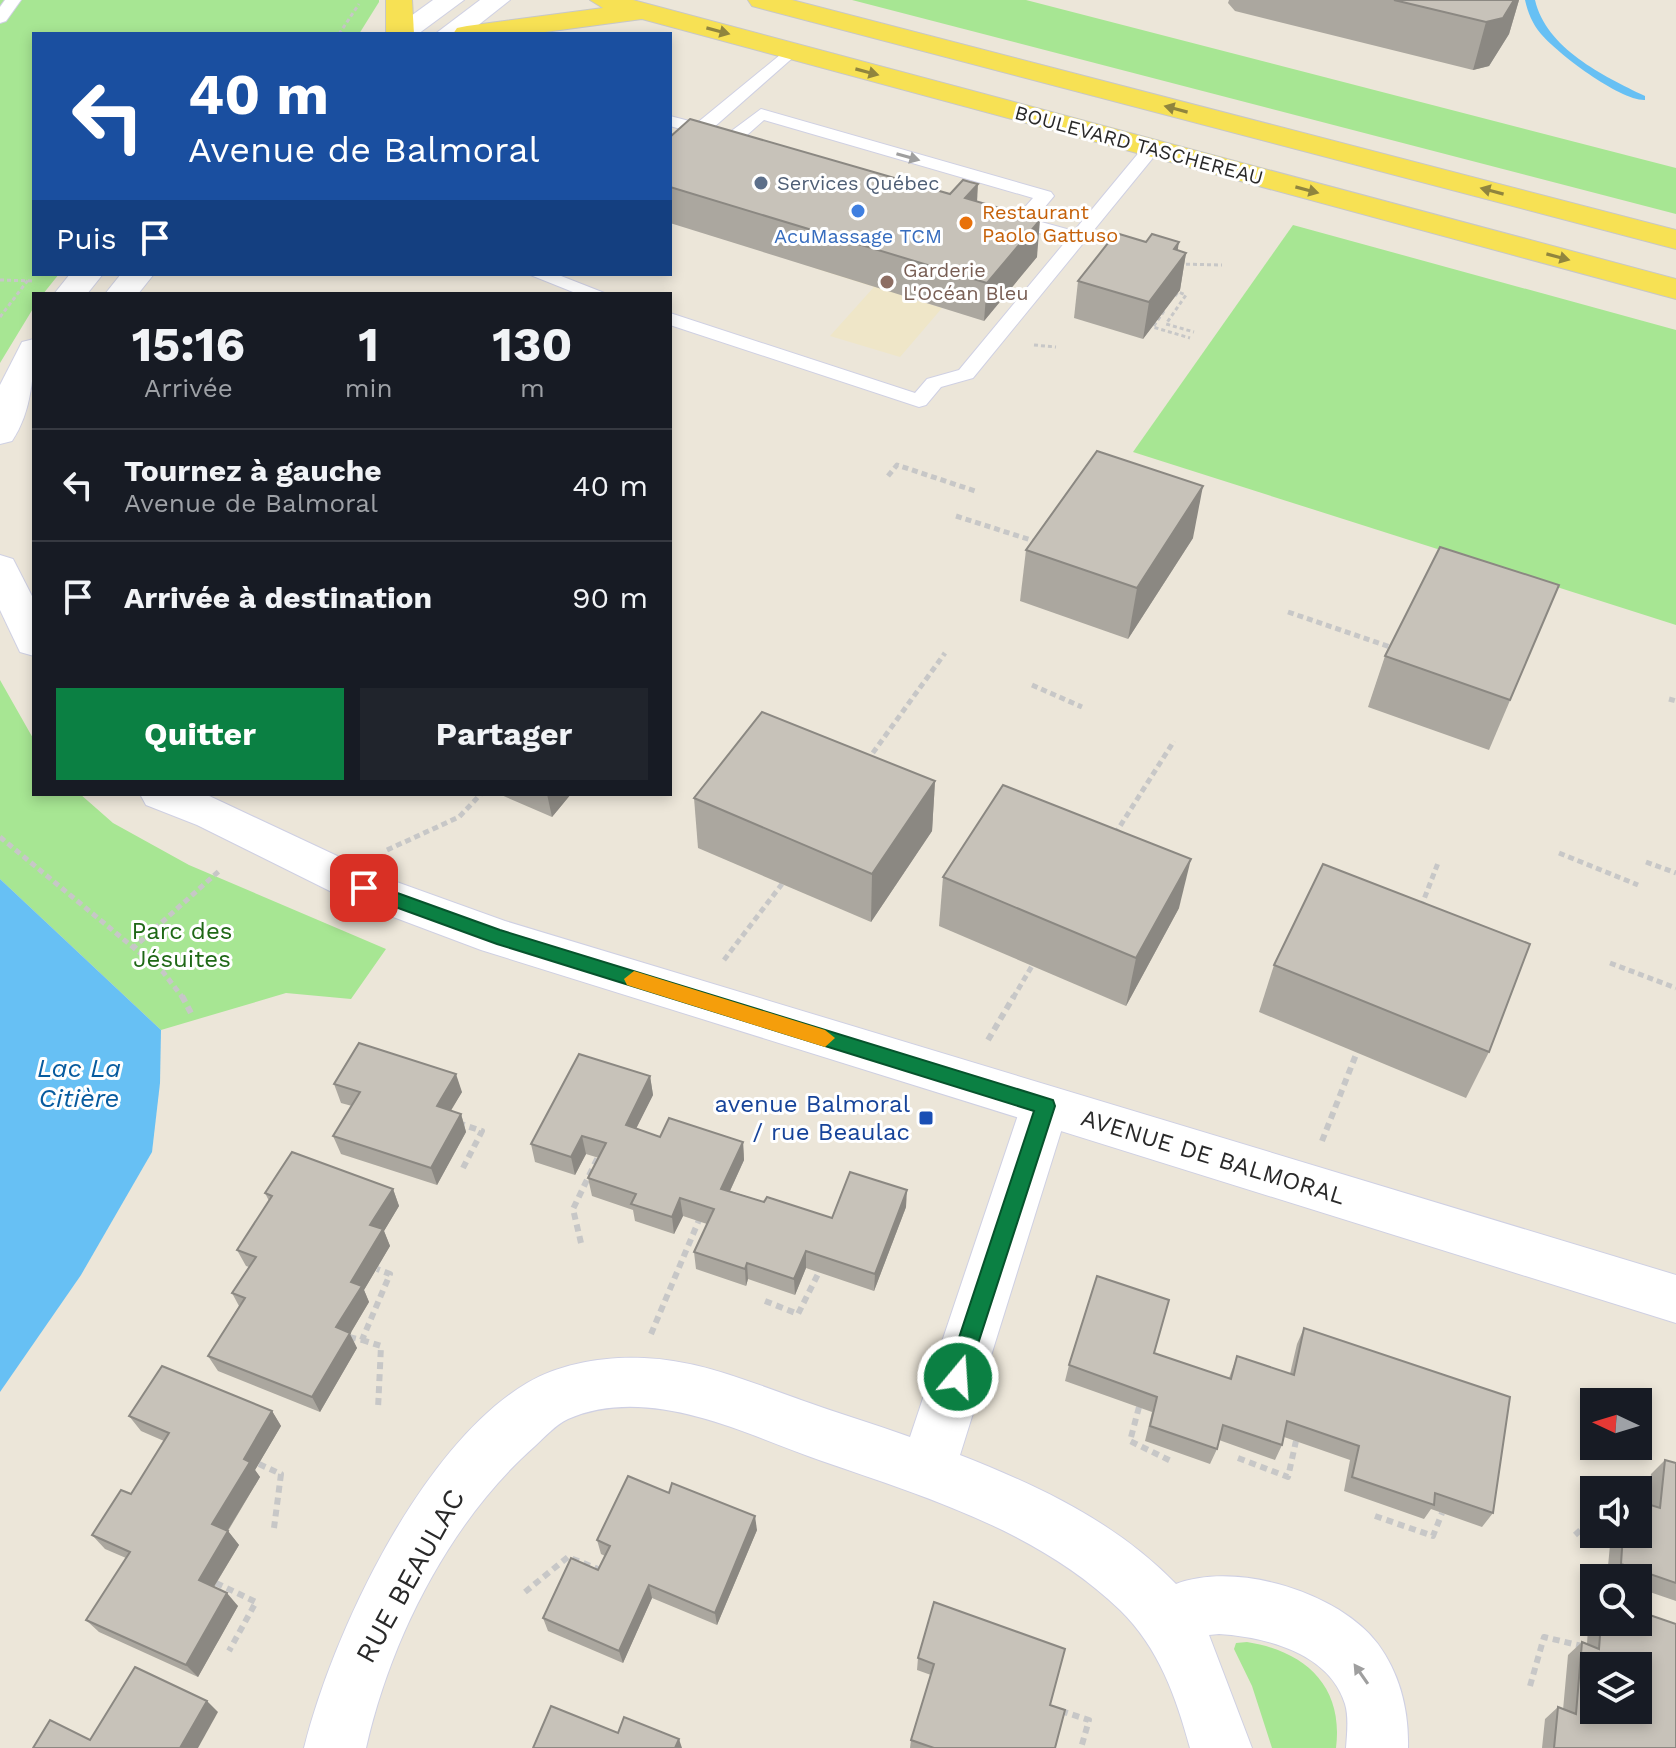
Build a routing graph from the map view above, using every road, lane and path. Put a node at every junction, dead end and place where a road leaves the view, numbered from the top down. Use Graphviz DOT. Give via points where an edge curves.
graph roads {
  1 [pos="13,0"];
  2 [pos="361,0"];
  3 [pos="399,0"];
  4 [pos="451,0"];
  5 [pos="497,0"];
  6 [pos="603,0"];
  7 [pos="761,0"];
  8 [pos="644,11"];
  9 [pos="0,18"];
  10 [pos="340,32"];
  11 [pos="400,32"];
  12 [pos="403,32"];
  13 [pos="452,32"];
  14 [pos="482,32"];
  15 [pos="791,51"];
  16 [pos="672,122"];
  17 [pos="701,130"];
  18 [pos="732,139"];
  19 [pos="752,144"];
  20 [pos="1152,148"];
  21 [pos="672,154"];
  22 [pos="987,212"];
  23 [pos="1022,222"];
  24 [pos="1077,238"];
  25 [pos="1676,240"];
  26 [pos="1222,265"];
  27 [pos="1172,267"];
  28 [pos="32,275"];
  29 [pos="85,276"];
  30 [pos="136,276"];
  31 [pos="543,276"];
  32 [pos="0,280"];
  33 [pos="27,280"];
  34 [pos="1676,289"];
  35 [pos="72,292"];
  36 [pos="123,292"];
  37 [pos="591,292"];
  38 [pos="0,317"];
  39 [pos="672,320"];
  40 [pos="1194,332"];
  41 [pos="1190,338"];
  42 [pos="32,353"];
  43 [pos="0,433"];
  44 [pos="888,476"];
  45 [pos="975,491"];
  46 [pos="956,516"];
  47 [pos="1042,544"];
  48 [pos="0,568"];
  49 [pos="1288,612"];
  50 [pos="32,638"];
  51 [pos="1397,649"];
  52 [pos="945,653"];
  53 [pos="1032,685"];
  54 [pos="1669,699"];
  55 [pos="1676,701"];
  56 [pos="1082,707"];
  57 [pos="1174,741"];
  58 [pos="861,769"];
  59 [pos="170,796"];
  60 [pos="479,796"];
  61 [pos="206,804"];
  62 [pos="0,837"];
  63 [pos="1107,846"];
  64 [pos="385,851"];
  65 [pos="1559,853"];
  66 [pos="1646,862"];
  67 [pos="1438,863"];
  68 [pos="219,871"];
  69 [pos="1676,873"];
  70 [pos="782,884"];
  71 [pos="1638,885"];
  72 [pos="1416,922"];
  73 [pos="132,949"];
  74 [pos="1610,963"];
  75 [pos="720,966"];
  76 [pos="1032,966"];
  77 [pos="1676,988"];
  78 [pos="191,1013"];
  79 [pos="984,1047"];
  80 [pos="1357,1052"];
  81 [pos="1045,1106"];
  82 [pos="446,1119"];
  83 [pos="1320,1146"];
  84 [pos="598,1157"];
  85 [pos="463,1168"];
  86 [pos="699,1220"];
  87 [pos="581,1243"];
  88 [pos="377,1269"];
  89 [pos="819,1272"];
  90 [pos="1676,1299"];
  91 [pos="765,1301"];
  92 [pos="349,1337"];
  93 [pos="362,1340"];
  94 [pos="648,1342"];
  95 [pos="1139,1407"];
  96 [pos="378,1409"];
  97 [pos="1296,1441"];
  98 [pos="1238,1458"];
  99 [pos="1171,1461"];
  100 [pos="259,1464"];
  101 [pos="927,1470"];
  102 [pos="1442,1513"];
  103 [pos="1375,1516"];
  104 [pos="274,1528"];
  105 [pos="1580,1531"];
  106 [pos="1575,1535"];
  107 [pos="607,1573"];
  108 [pos="216,1583"];
  109 [pos="525,1592"];
  110 [pos="1164,1618"];
  111 [pos="1587,1648"];
  112 [pos="229,1651"];
  113 [pos="1530,1686"];
  114 [pos="1049,1707"];
  115 [pos="335,1748"];
  116 [pos="1081,1748"];
  117 [pos="1221,1748"];
  118 [pos="1377,1748"];
  1 -- 9 [label="lane"];
  2 -- 10 [label="path"];
  3 -- 11 [label="main road"];
  4 -- 12 [label="street"];
  5 -- 13 [label="street"];
  6 -- 8 [label="main road, BOULEVARD TASCHEREAU"];
  25 -- 7 [label="main road, BOULEVARD TASCHEREAU, one-way"];
  8 -- 14 [label="main road"];
  8 -- 15 [label="main road, BOULEVARD TASCHEREAU, one-way"];
  15 -- 17 [label="lane"];
  15 -- 20 [label="main road, BOULEVARD TASCHEREAU, one-way"];
  16 -- 17 [label="lane"];
  17 -- 18 [label="lane"];
  17 -- 21 [label="lane"];
  18 -- 19 [label="lane"];
  18 -- 23 [label="lane, one-way" via="761,114 1045,196"];
  20 -- 24 [label="lane"];
  20 -- 34 [label="main road, BOULEVARD TASCHEREAU, one-way"];
  22 -- 23 [label="lane"];
  23 -- 24 [label="lane"];
  24 -- 39 [label="lane" via="966,374 934,383 919,401"];
  26 -- 27 [label="path"];
  28 -- 33 [label="path"];
  29 -- 35 [label="street"];
  30 -- 36 [label="street"];
  31 -- 37 [label="lane"];
  32 -- 33 [label="path"];
  33 -- 38 [label="path"];
  40 -- 41 [label="path" via="1166,324 1186,295 1178,292 1153,327"];
  42 -- 43 [label="street"];
  44 -- 45 [label="path" via="897,465"];
  46 -- 47 [label="path"];
  48 -- 50 [label="street"];
  49 -- 51 [label="path"];
  52 -- 58 [label="path"];
  53 -- 56 [label="path"];
  54 -- 55 [label="path"];
  57 -- 63 [label="path"];
  59 -- 61 [label="street, AVENUE DE BALMORAL"];
  60 -- 64 [label="path" via="459,817"];
  61 -- 81 [label="street, AVENUE DE BALMORAL" via="364,888 453,922"];
  62 -- 73 [label="path"];
  65 -- 71 [label="path"];
  66 -- 69 [label="path"];
  67 -- 72 [label="path"];
  68 -- 73 [label="path"];
  70 -- 75 [label="path"];
  73 -- 78 [label="path" via="177,987"];
  74 -- 77 [label="path"];
  76 -- 79 [label="path"];
  80 -- 83 [label="path"];
  81 -- 90 [label="street, AVENUE DE BALMORAL"];
  81 -- 101 [label="street"];
  82 -- 85 [label="path" via="482,1131"];
  84 -- 87 [label="path" via="573,1209"];
  86 -- 94 [label="path"];
  88 -- 93 [label="path" via="390,1274"];
  89 -- 91 [label="path" via="798,1314"];
  92 -- 93 [label="path"];
  93 -- 96 [label="path" via="381,1346"];
  95 -- 99 [label="path" via="1130,1441"];
  97 -- 98 [label="path" via="1288,1477"];
  100 -- 104 [label="path" via="281,1474"];
  101 -- 110 [label="street, RUE BEAULAC" via="998,1497 1052,1526 1113,1566"];
  101 -- 115 [label="street, RUE BEAULAC" via="678,1387 594,1385 550,1399 507,1431 460,1483 420,1547 359,1665"];
  102 -- 103 [label="path" via="1433,1536"];
  105 -- 106 [label="path"];
  107 -- 109 [label="path" via="568,1557"];
  108 -- 112 [label="path" via="256,1602"];
  110 -- 117 [label="street, RUE BEAULAC" via="1205,1692"];
  118 -- 110 [label="street, one-way" via="1378,1718 1369,1686 1349,1657 1324,1636 1275,1613 1232,1603 1201,1603"];
  111 -- 113 [label="path" via="1544,1637"];
  114 -- 116 [label="path" via="1089,1720"];
}
